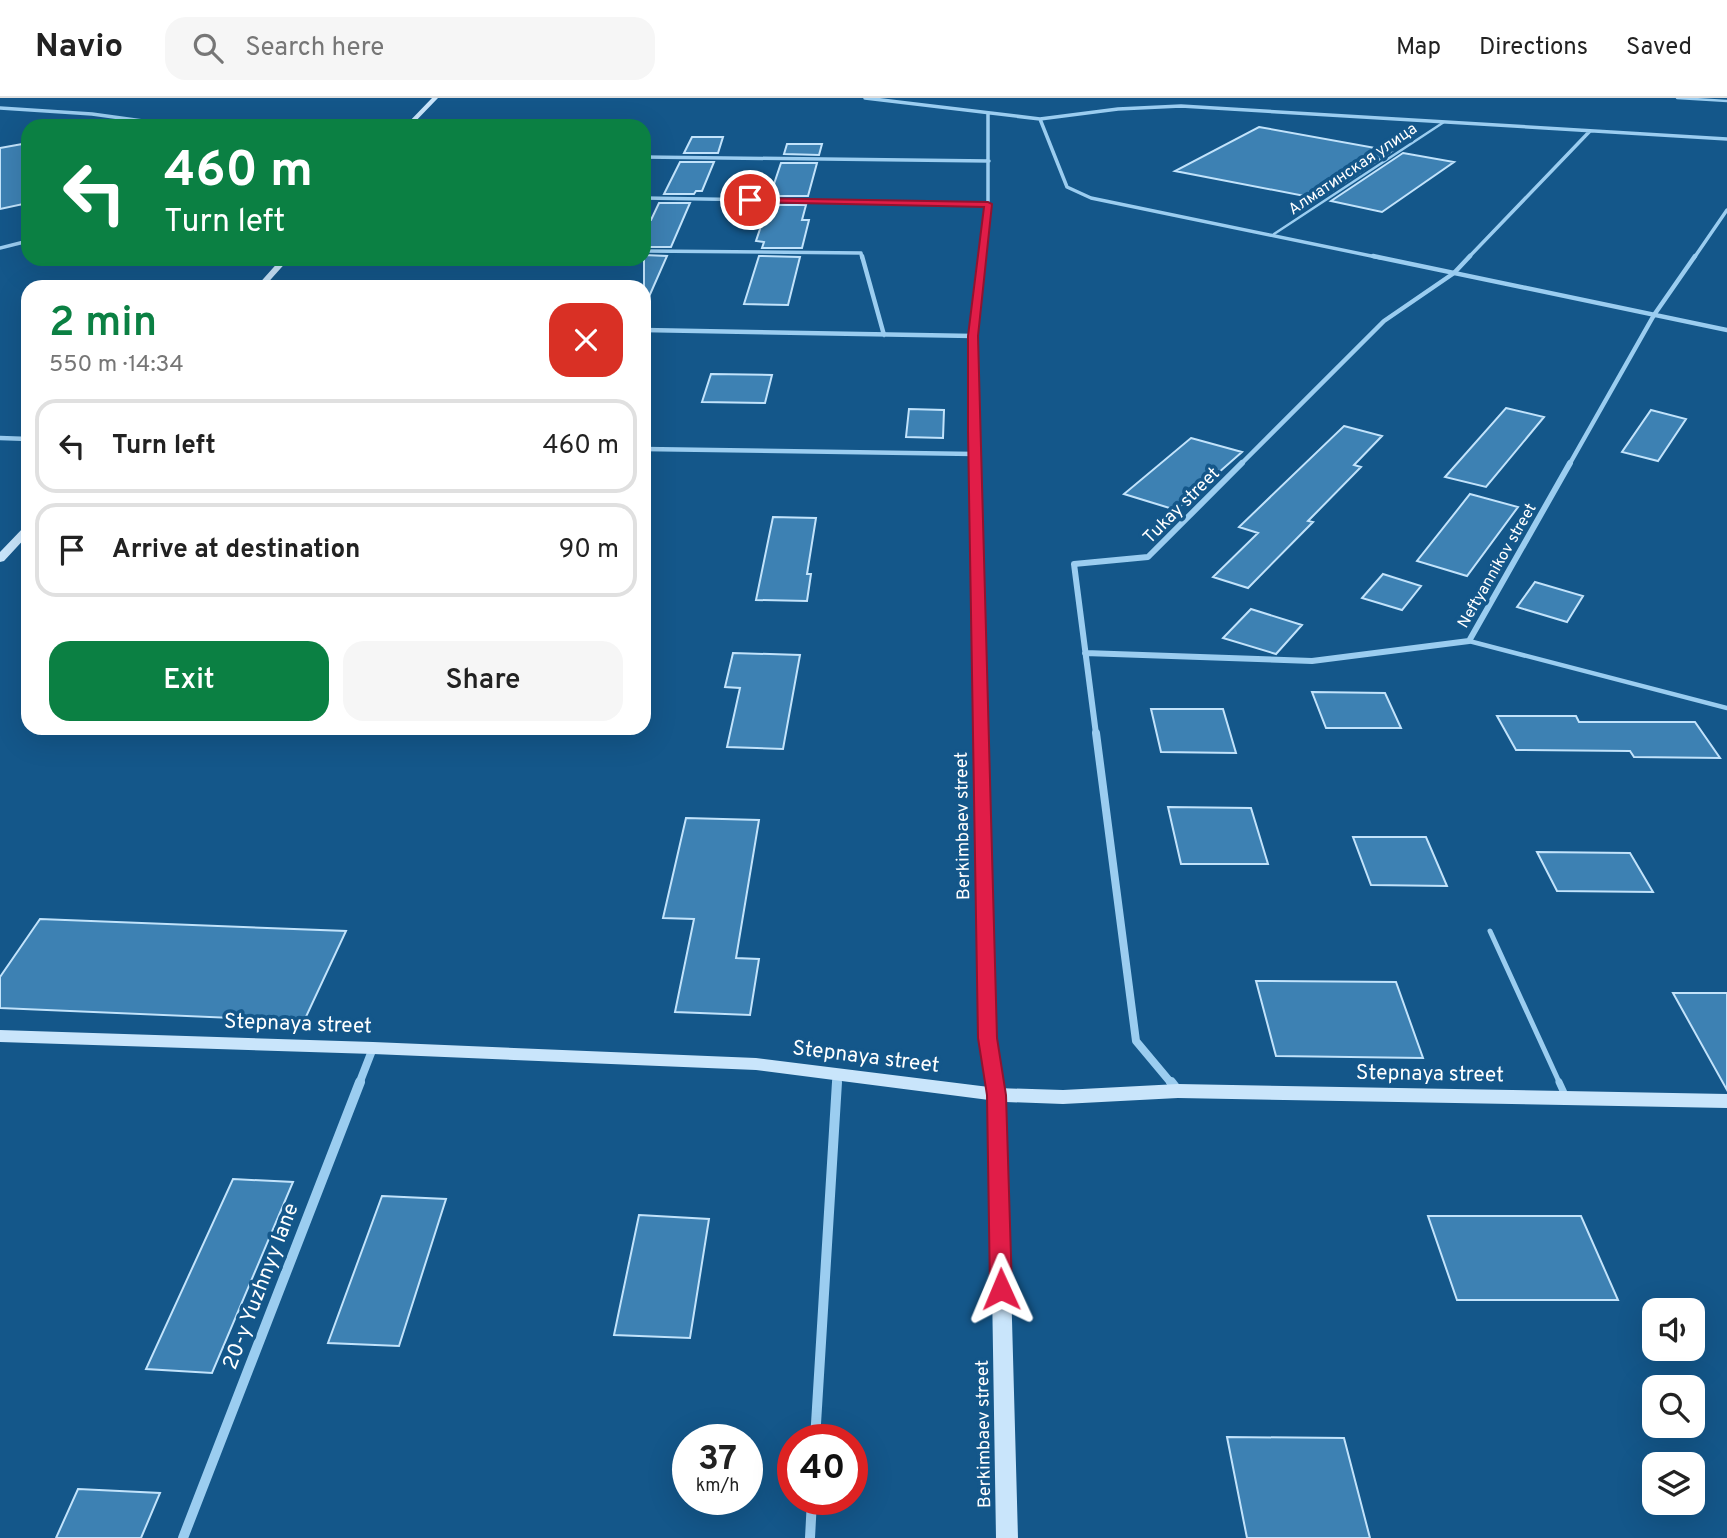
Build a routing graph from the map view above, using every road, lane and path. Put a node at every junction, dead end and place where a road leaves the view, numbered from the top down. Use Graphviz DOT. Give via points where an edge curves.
graph roads {
  1 [pos="435,98"];
  2 [pos="865,98"];
  3 [pos="1677,98"];
  4 [pos="1726,100"];
  5 [pos="0,108"];
  6 [pos="988,113"];
  7 [pos="128,119"];
  8 [pos="415,119"];
  9 [pos="1040,119"];
  10 [pos="1444,122"];
  11 [pos="1590,131"];
  12 [pos="1727,139"];
  13 [pos="651,157"];
  14 [pos="989,160"];
  15 [pos="651,198"];
  16 [pos="988,204"];
  17 [pos="1727,210"];
  18 [pos="1275,234"];
  19 [pos="21,243"];
  20 [pos="0,248"];
  21 [pos="651,251"];
  22 [pos="279,266"];
  23 [pos="1454,273"];
  24 [pos="266,280"];
  25 [pos="1654,315"];
  26 [pos="651,330"];
  27 [pos="1727,330"];
  28 [pos="884,335"];
  29 [pos="973,336"];
  30 [pos="0,438"];
  31 [pos="21,439"];
  32 [pos="651,449"];
  33 [pos="974,454"];
  34 [pos="21,536"];
  35 [pos="0,559"];
  36 [pos="1469,641"];
  37 [pos="1085,653"];
  38 [pos="1727,708"];
  39 [pos="1490,931"];
  40 [pos="0,1036"];
  41 [pos="373,1048"];
  42 [pos="837,1075"];
  43 [pos="1178,1091"];
  44 [pos="997,1095"];
  45 [pos="1566,1098"];
  46 [pos="1727,1101"];
  47 [pos="816,1424"];
  48 [pos="811,1515"];
  49 [pos="183,1538"];
  50 [pos="810,1538"];
  51 [pos="1007,1538"];
  1 -- 8 [label="street"];
  2 -- 6 [label="street"];
  3 -- 4 [label="lane"];
  5 -- 7 [label="street"];
  6 -- 9 [label="street"];
  6 -- 14 [label="street, Berkimbaev street"];
  9 -- 10 [label="street" via="1181,106"];
  9 -- 18 [label="street" via="1067,187 1091,198"];
  10 -- 11 [label="street"];
  10 -- 18 [label="lane, Алматинская улица"];
  11 -- 12 [label="street"];
  11 -- 23 [label="street, Tukay street"];
  13 -- 14 [label="street"];
  14 -- 16 [label="street, Berkimbaev street"];
  15 -- 16 [label="street"];
  16 -- 29 [label="street, Berkimbaev street"];
  17 -- 25 [label="street, Neftyannikov street"];
  18 -- 23 [label="street"];
  19 -- 20 [label="street"];
  21 -- 28 [label="street" via="862,253"];
  22 -- 24 [label="street"];
  23 -- 25 [label="street"];
  23 -- 37 [label="street, Tukay street" via="1384,321 1149,557 1074,564"];
  25 -- 27 [label="street"];
  25 -- 36 [label="street, Neftyannikov street"];
  26 -- 28 [label="street"];
  28 -- 29 [label="street"];
  29 -- 33 [label="street, Berkimbaev street"];
  30 -- 31 [label="street"];
  32 -- 33 [label="street"];
  33 -- 44 [label="street, Berkimbaev street" via="988,1038"];
  34 -- 35 [label="street"];
  36 -- 37 [label="street, Neftyannikov street" via="1312,661"];
  36 -- 38 [label="lane"];
  37 -- 43 [label="street, Tukay street" via="1136,1041"];
  39 -- 45 [label="lane"];
  40 -- 41 [label="street, Stepnaya street"];
  41 -- 42 [label="street, Stepnaya street" via="756,1065"];
  41 -- 49 [label="street, 20-y Yuzhnyy lane"];
  42 -- 44 [label="street, Stepnaya street"];
  42 -- 47 [label="street"];
  43 -- 44 [label="street, Stepnaya street"];
  43 -- 45 [label="street, Stepnaya street"];
  44 -- 51 [label="street, Berkimbaev street"];
  45 -- 46 [label="street, Stepnaya street"];
  48 -- 50 [label="street"];
}
